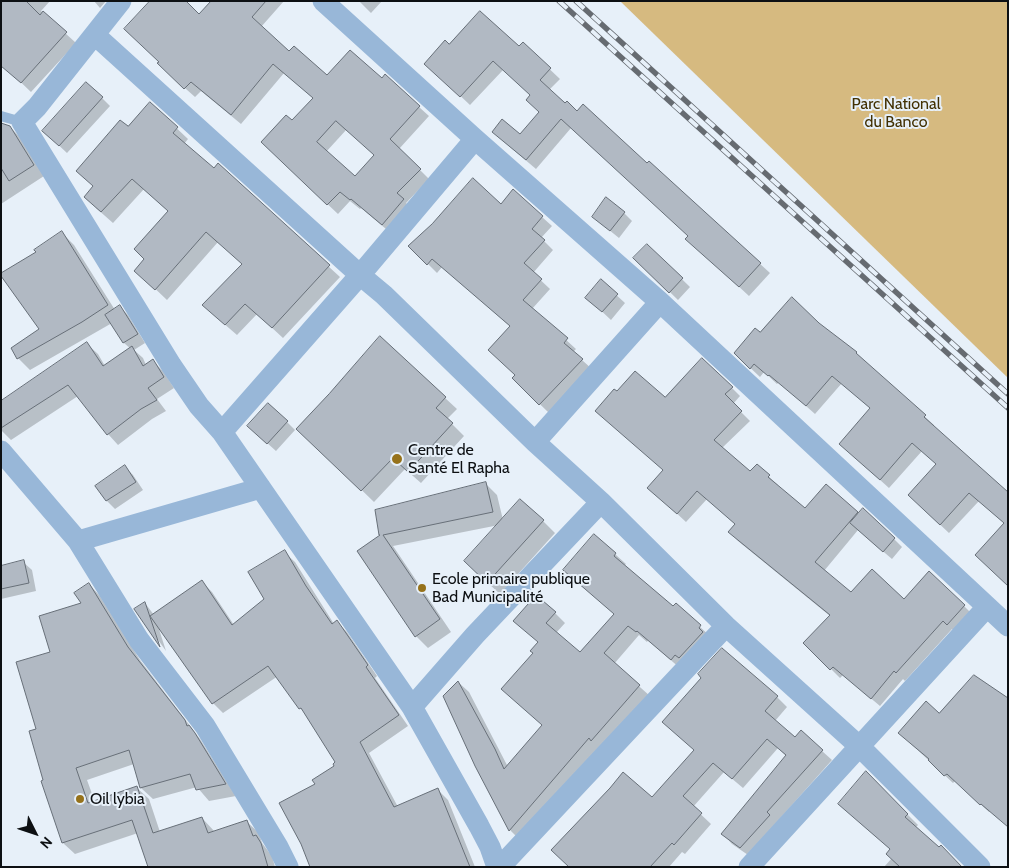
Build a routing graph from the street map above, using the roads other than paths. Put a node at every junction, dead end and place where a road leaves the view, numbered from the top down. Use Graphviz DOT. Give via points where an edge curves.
graph roads {
  1 [pos="121,1"];
  2 [pos="323,1"];
  3 [pos="96,35"];
  4 [pos="1,116"];
  5 [pos="22,122"];
  6 [pos="475,139"];
  7 [pos="360,275"];
  8 [pos="660,302"];
  9 [pos="222,432"];
  10 [pos="535,442"];
  11 [pos="1,451"];
  12 [pos="261,488"];
  13 [pos="601,502"];
  14 [pos="78,541"];
  15 [pos="986,607"];
  16 [pos="726,626"];
  17 [pos="1008,626"];
  18 [pos="412,707"];
  19 [pos="859,746"];
  20 [pos="288,867"];
  21 [pos="499,867"];
  22 [pos="750,867"];
  23 [pos="980,867"];
  1 -- 3 [label="street"];
  2 -- 6 [label="street"];
  3 -- 5 [label="street"];
  3 -- 7 [label="street"];
  4 -- 5 [label="lane"];
  5 -- 9 [label="street" via="171,365"];
  6 -- 7 [label="street"];
  6 -- 8 [label="street"];
  7 -- 9 [label="street"];
  7 -- 10 [label="street"];
  8 -- 10 [label="street"];
  8 -- 15 [label="street"];
  9 -- 12 [label="street"];
  10 -- 13 [label="street"];
  11 -- 14 [label="street"];
  12 -- 14 [label="street"];
  12 -- 18 [label="street"];
  13 -- 16 [label="street"];
  13 -- 18 [label="street"];
  14 -- 20 [label="street" via="139,640 205,726"];
  15 -- 17 [label="street"];
  15 -- 19 [label="street"];
  16 -- 19 [label="street"];
  16 -- 21 [label="street"];
  18 -- 21 [label="street"];
  19 -- 22 [label="street"];
  19 -- 23 [label="street"];
}
